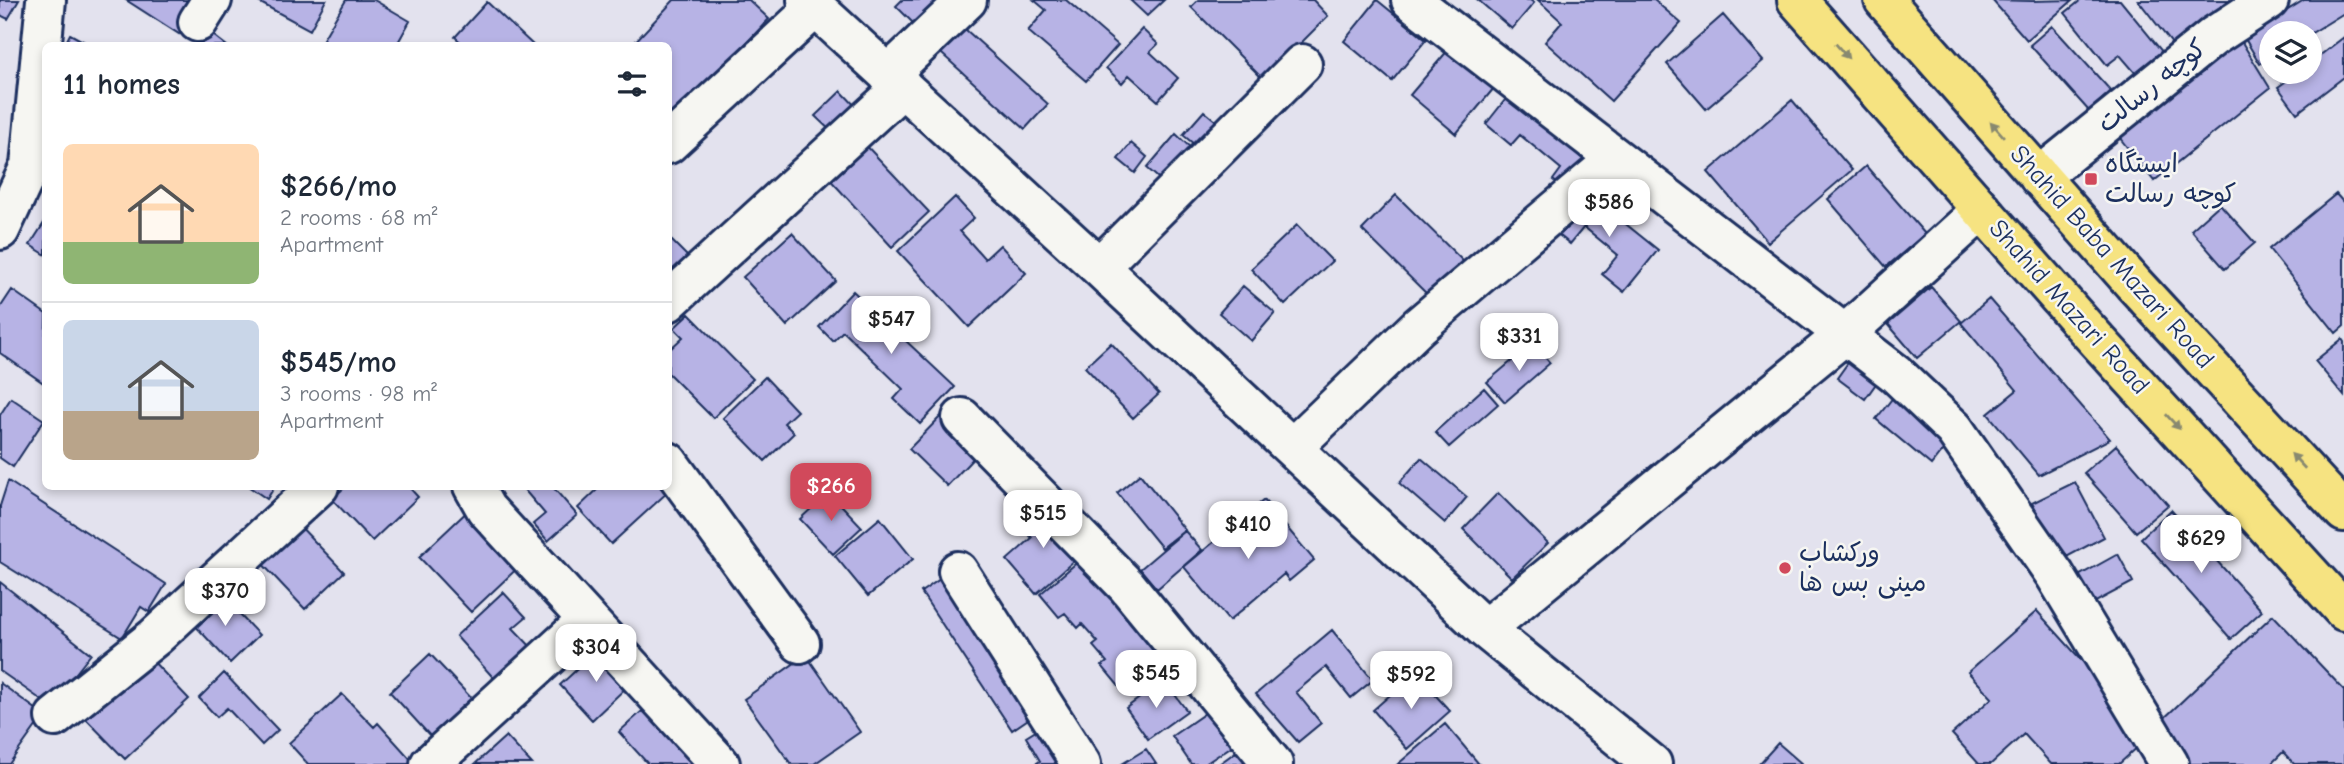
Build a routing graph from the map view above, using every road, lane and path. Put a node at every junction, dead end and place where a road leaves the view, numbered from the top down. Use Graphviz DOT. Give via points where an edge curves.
graph roads {
  1 [pos="46,0"];
  2 [pos="967,0"];
  3 [pos="1411,0"];
  4 [pos="1797,0"];
  5 [pos="1884,0"];
  6 [pos="2269,0"];
  7 [pos="811,4"];
  8 [pos="1302,64"];
  9 [pos="896,81"];
  10 [pos="672,140"];
  11 [pos="1616,159"];
  12 [pos="2039,177"];
  13 [pos="1982,210"];
  14 [pos="0,230"];
  15 [pos="1099,267"];
  16 [pos="672,298"];
  17 [pos="1843,336"];
  18 [pos="962,418"];
  19 [pos="1292,448"];
  20 [pos="672,467"];
  21 [pos="315,490"];
  22 [pos="475,490"];
  23 [pos="2338,494"];
  24 [pos="958,571"];
  25 [pos="2344,611"];
  26 [pos="588,620"];
  27 [pos="1485,629"];
  28 [pos="800,643"];
  29 [pos="55,717"];
  30 [pos="430,764"];
  31 [pos="720,764"];
  32 [pos="1081,764"];
  33 [pos="1273,764"];
  34 [pos="1652,764"];
  35 [pos="2169,764"];
  1 -- 14 [label="street" via="30,166"];
  2 -- 9 [label="street"];
  3 -- 11 [label="street"];
  4 -- 13 [label="main road, Shahid Mazari Road, one-way"];
  12 -- 5 [label="main road, Shahid Baba Mazari Road, one-way"];
  6 -- 12 [label="street, کوچه رسالت" via="2214,36"];
  7 -- 9 [label="street"];
  7 -- 10 [label="street"];
  8 -- 15 [label="street"];
  9 -- 15 [label="street"];
  9 -- 16 [label="street"];
  11 -- 17 [label="street"];
  11 -- 19 [label="street" via="1419,326"];
  23 -- 12 [label="main road, Shahid Baba Mazari Road, one-way"];
  13 -- 17 [label="street"];
  13 -- 25 [label="main road, Shahid Mazari Road, one-way"];
  15 -- 19 [label="street"];
  17 -- 27 [label="street"];
  17 -- 35 [label="street" via="1895,373 1954,429 2055,575"];
  18 -- 33 [label="street" via="1127,586"];
  19 -- 27 [label="street"];
  20 -- 28 [label="street"];
  21 -- 29 [label="street" via="155,637"];
  22 -- 26 [label="street" via="486,509"];
  24 -- 32 [label="street"];
  26 -- 30 [label="street"];
  26 -- 31 [label="street"];
  27 -- 34 [label="street"];
}
